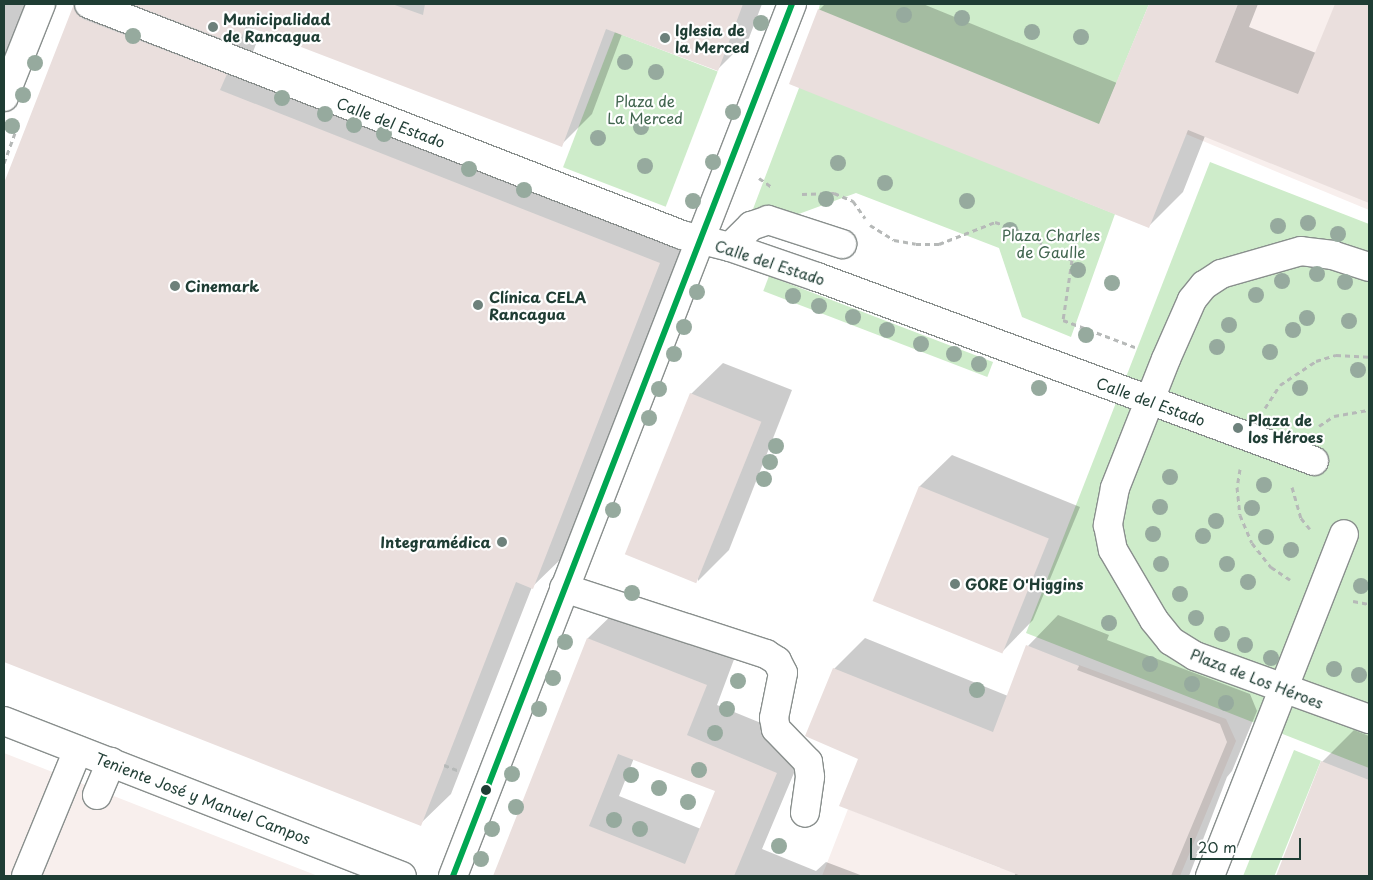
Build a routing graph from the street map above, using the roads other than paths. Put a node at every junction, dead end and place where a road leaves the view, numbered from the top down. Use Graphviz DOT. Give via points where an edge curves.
graph roads {
  1 [pos="41,4"];
  2 [pos="89,4"];
  3 [pos="792,4"];
  4 [pos="4,98"];
  5 [pos="700,240"];
  6 [pos="842,244"];
  7 [pos="730,247"];
  8 [pos="1369,267"];
  9 [pos="1149,401"];
  10 [pos="1314,461"];
  11 [pos="1344,534"];
  12 [pos="564,588"];
  13 [pos="1284,690"];
  14 [pos="1369,718"];
  15 [pos="4,721"];
  16 [pos="78,750"];
  17 [pos="111,762"];
  18 [pos="97,795"];
  19 [pos="805,813"];
  20 [pos="26,876"];
  21 [pos="402,876"];
  22 [pos="453,876"];
  23 [pos="1210,876"];
  1 -- 4 [label="street"];
  2 -- 5 [label="street, Calle del Estado"];
  3 -- 5 [label="street"];
  5 -- 7 [label="street, Calle del Estado"];
  5 -- 12 [label="street"];
  6 -- 7 [label="street" via="768,220 751,226"];
  7 -- 9 [label="street, Calle del Estado"];
  8 -- 9 [label="street" via="1333,255 1301,251 1221,274 1204,285 1192,300"];
  9 -- 10 [label="street, Calle del Estado"];
  9 -- 13 [label="street, Plaza de Los Héroes" via="1109,506 1108,525 1113,550 1154,620 1171,641 1195,656"];
  11 -- 13 [label="street"];
  12 -- 19 [label="street" via="766,654 777,661 783,672 774,718 776,729 808,762 810,777"];
  12 -- 22 [label="street"];
  13 -- 14 [label="street, Plaza de Los Héroes"];
  13 -- 23 [label="street"];
  15 -- 16 [label="street, Teniente José y Manuel Campos"];
  16 -- 17 [label="street, Teniente José y Manuel Campos"];
  16 -- 20 [label="street"];
  17 -- 18 [label="street"];
  17 -- 21 [label="street, Teniente José y Manuel Campos"];
}
